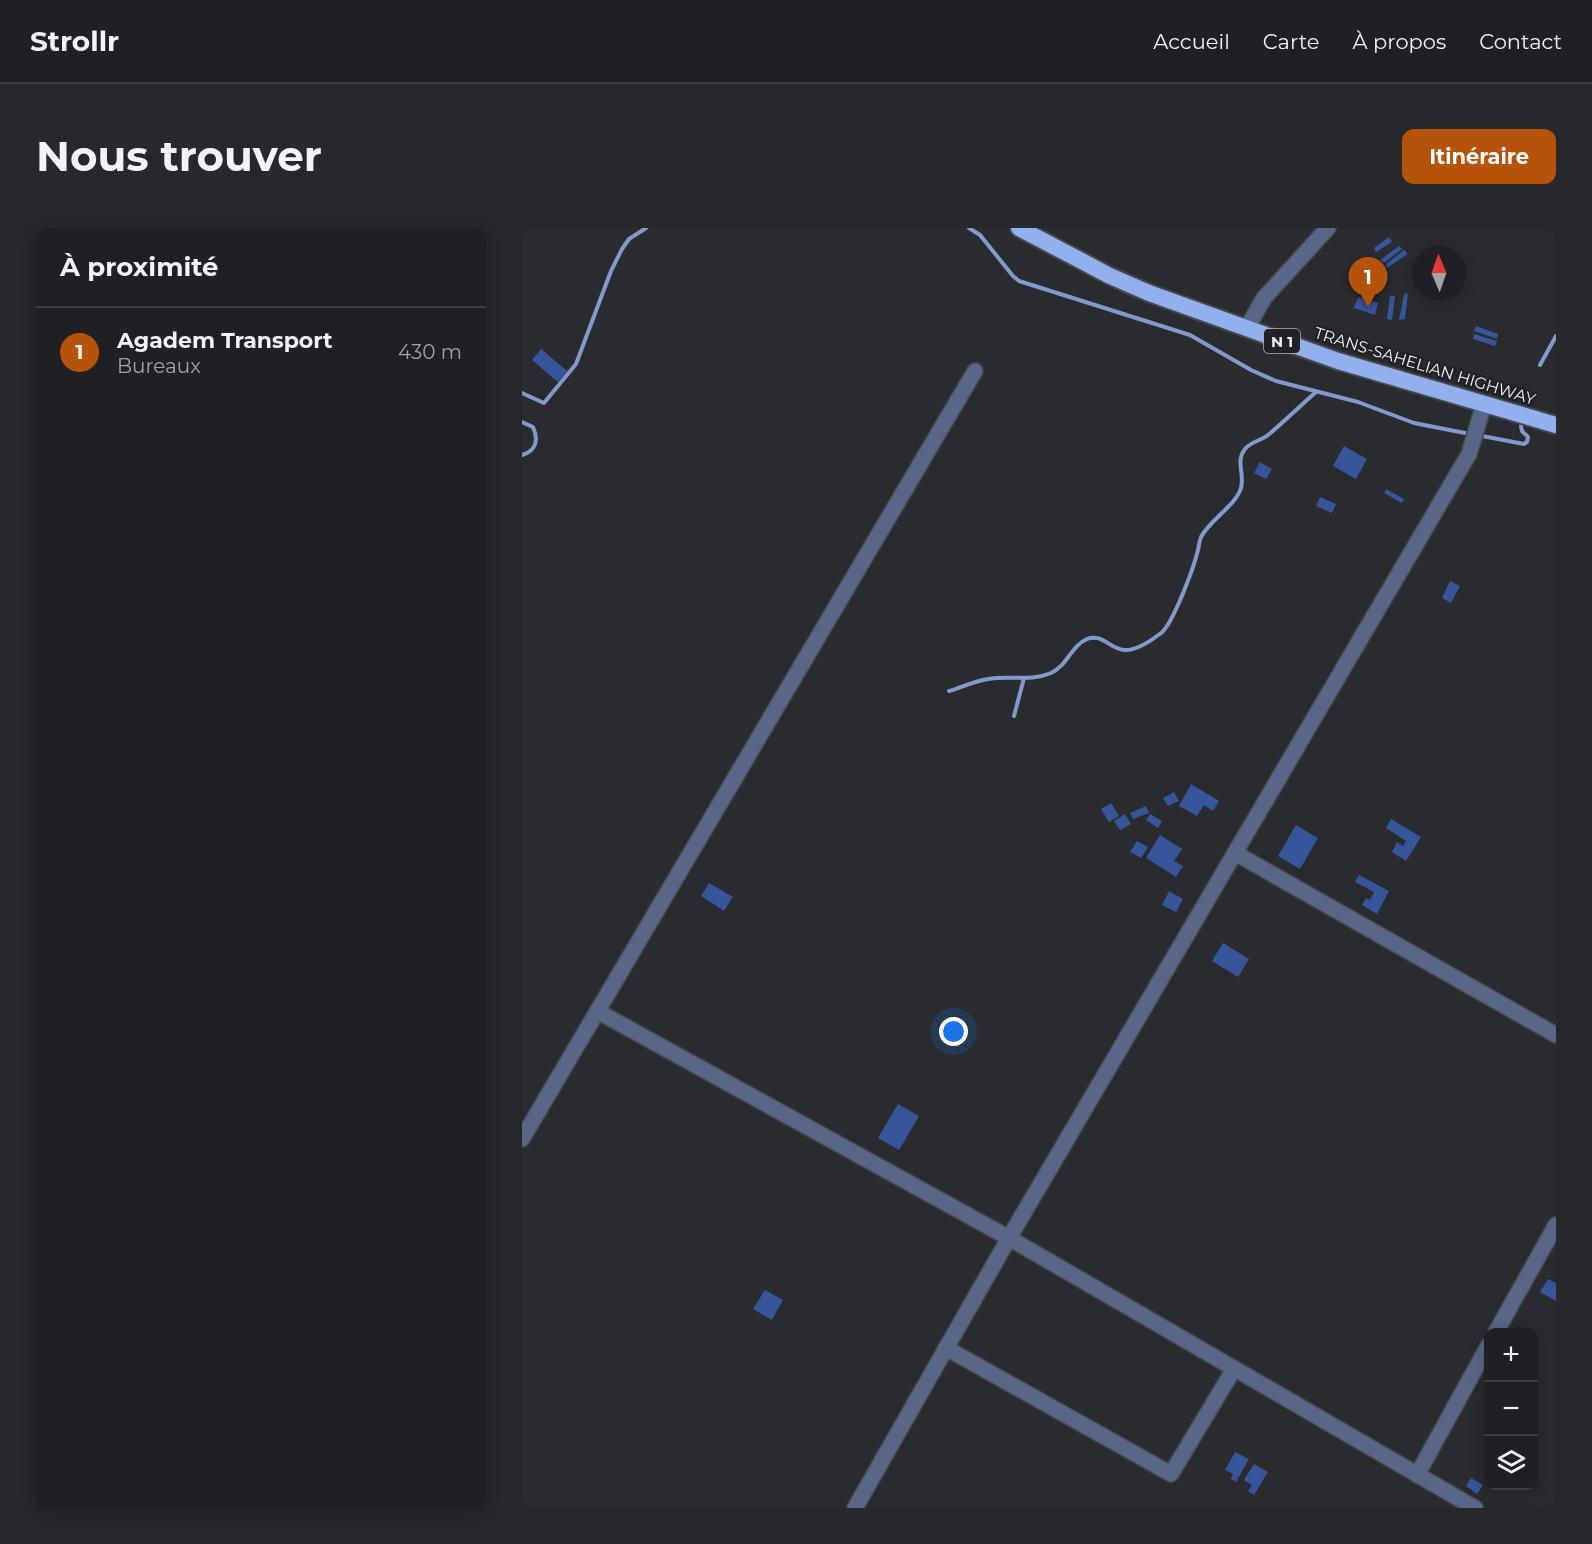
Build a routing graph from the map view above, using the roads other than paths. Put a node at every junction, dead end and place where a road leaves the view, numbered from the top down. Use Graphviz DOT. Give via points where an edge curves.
graph roads {
  1 [pos="1019,228"];
  2 [pos="1328,228"];
  3 [pos="1246,328"];
  4 [pos="975,371"];
  5 [pos="1484,404"];
  6 [pos="1556,424"];
  7 [pos="1235,852"];
  8 [pos="597,1011"];
  9 [pos="1556,1035"];
  10 [pos="522,1139"];
  11 [pos="1556,1225"];
  12 [pos="1008,1238"];
  13 [pos="1498,1328"];
  14 [pos="946,1348"];
  15 [pos="1484,1353"];
  16 [pos="1234,1369"];
  17 [pos="1417,1474"];
  18 [pos="855,1508"];
  19 [pos="1475,1508"];
  1 -- 3 [label="highway, TRANS-SAHELIAN HIGHWAY / N 1" via="1110,276"];
  2 -- 3 [label="street" via="1264,298"];
  3 -- 5 [label="highway, TRANS-SAHELIAN HIGHWAY / N 1" via="1338,361"];
  4 -- 8 [label="street"];
  5 -- 6 [label="highway, TRANS-SAHELIAN HIGHWAY / N 1"];
  5 -- 7 [label="street" via="1469,454"];
  7 -- 9 [label="street"];
  7 -- 12 [label="street"];
  8 -- 10 [label="street"];
  8 -- 12 [label="street"];
  11 -- 13 [label="street"];
  12 -- 14 [label="street"];
  12 -- 16 [label="street"];
  14 -- 16 [label="street" via="1171,1474"];
  14 -- 18 [label="street"];
  15 -- 17 [label="street"];
  16 -- 17 [label="street"];
  17 -- 19 [label="street"];
}
